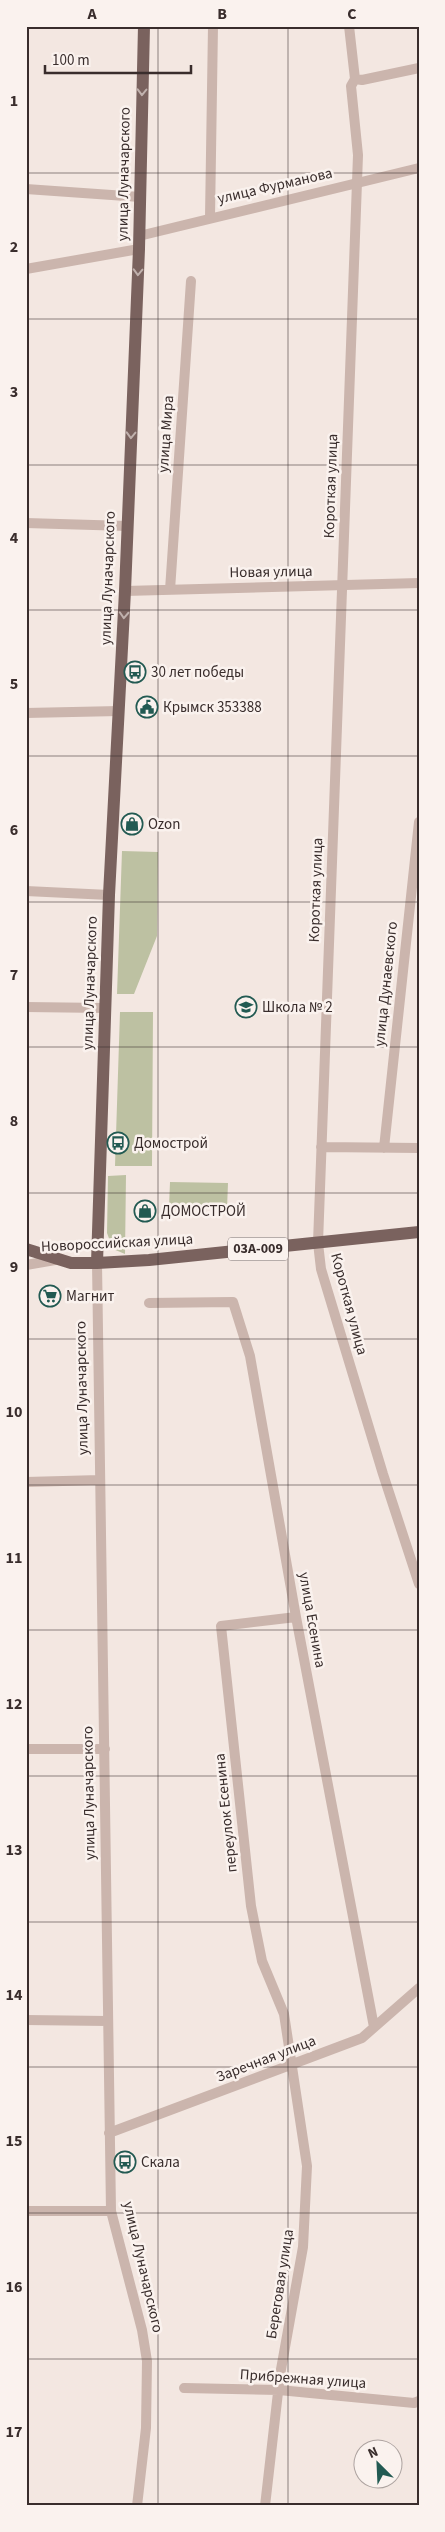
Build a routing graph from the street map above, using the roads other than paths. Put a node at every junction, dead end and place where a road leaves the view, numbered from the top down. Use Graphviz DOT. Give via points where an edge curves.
graph roads {
  1 [pos="144,26"];
  2 [pos="213,26"];
  3 [pos="349,26"];
  4 [pos="419,68"];
  5 [pos="356,79"];
  6 [pos="419,168"];
  7 [pos="355,183"];
  8 [pos="26,190"];
  9 [pos="140,197"];
  10 [pos="210,217"];
  11 [pos="139,236"];
  12 [pos="139,250"];
  13 [pos="26,269"];
  14 [pos="191,281"];
  15 [pos="26,523"];
  16 [pos="127,526"];
  17 [pos="419,583"];
  18 [pos="343,586"];
  19 [pos="170,590"];
  20 [pos="125,591"];
  21 [pos="119,711"];
  22 [pos="26,713"];
  23 [pos="419,822"];
  24 [pos="26,892"];
  25 [pos="109,895"];
  26 [pos="26,1007"];
  27 [pos="105,1008"];
  28 [pos="321,1147"];
  29 [pos="384,1148"];
  30 [pos="419,1148"];
  31 [pos="419,1232"];
  32 [pos="318,1243"];
  33 [pos="26,1249"];
  34 [pos="55,1260"];
  35 [pos="96,1263"];
  36 [pos="26,1265"];
  37 [pos="150,1303"];
  38 [pos="100,1480"];
  39 [pos="26,1482"];
  40 [pos="419,1584"];
  41 [pos="296,1617"];
  42 [pos="26,1749"];
  43 [pos="105,1750"];
  44 [pos="419,1988"];
  45 [pos="26,2020"];
  46 [pos="107,2021"];
  47 [pos="374,2027"];
  48 [pos="292,2066"];
  49 [pos="109,2133"];
  50 [pos="26,2211"];
  51 [pos="111,2211"];
  52 [pos="184,2388"];
  53 [pos="279,2390"];
  54 [pos="419,2401"];
  55 [pos="137,2506"];
  56 [pos="265,2506"];
  1 -- 9 [label="main road, улица Луначарского, one-way"];
  2 -- 10 [label="street"];
  3 -- 5 [label="street, Короткая улица"];
  4 -- 5 [label="street"];
  5 -- 7 [label="street, Короткая улица" via="351,86 358,155"];
  6 -- 7 [label="street, улица Фурманова"];
  7 -- 10 [label="street, улица Фурманова"];
  7 -- 18 [label="street, Короткая улица"];
  8 -- 9 [label="street"];
  9 -- 11 [label="main road, улица Луначарского"];
  10 -- 11 [label="street, улица Фурманова"];
  11 -- 12 [label="main road, улица Луначарского"];
  12 -- 13 [label="street"];
  12 -- 16 [label="main road, улица Луначарского, one-way"];
  14 -- 19 [label="street, улица Мира"];
  15 -- 16 [label="street"];
  16 -- 20 [label="main road, улица Луначарского"];
  17 -- 18 [label="street, Новая улица"];
  18 -- 19 [label="street, Новая улица"];
  18 -- 28 [label="street, Короткая улица"];
  19 -- 20 [label="street, Новая улица"];
  20 -- 21 [label="main road, улица Луначарского, one-way"];
  21 -- 22 [label="street"];
  21 -- 25 [label="main road, улица Луначарского"];
  23 -- 29 [label="street, улица Дунаевского"];
  24 -- 25 [label="street"];
  25 -- 27 [label="main road, улица Луначарского"];
  26 -- 27 [label="street"];
  27 -- 35 [label="main road, улица Луначарского"];
  28 -- 29 [label="street"];
  28 -- 32 [label="street, Короткая улица"];
  29 -- 30 [label="street"];
  31 -- 32 [label="main road, Новороссийская улица / 03А-009"];
  32 -- 35 [label="main road, Новороссийская улица / 03А-009"];
  32 -- 40 [label="street, Короткая улица" via="321,1269"];
  33 -- 34 [label="main road, 03А-009"];
  34 -- 35 [label="main road, Новороссийская улица / 03А-009"];
  34 -- 36 [label="street, Новороссийская улица"];
  35 -- 38 [label="street, улица Луначарского"];
  37 -- 41 [label="street, улица Есенина" via="233,1302 250,1356"];
  38 -- 39 [label="street"];
  38 -- 43 [label="street, улица Луначарского"];
  41 -- 47 [label="street, улица Есенина"];
  41 -- 48 [label="street, переулок Есенина" via="221,1626 251,1906 262,1961 284,2014"];
  42 -- 43 [label="street"];
  43 -- 46 [label="street, улица Луначарского"];
  44 -- 47 [label="street, Заречная улица"];
  45 -- 46 [label="street"];
  46 -- 49 [label="street, улица Луначарского"];
  47 -- 48 [label="street, Заречная улица" via="362,2038"];
  48 -- 49 [label="street, Заречная улица"];
  48 -- 53 [label="street, Береговая улица" via="307,2166 303,2247"];
  49 -- 51 [label="street, улица Луначарского"];
  50 -- 51 [label="street"];
  51 -- 55 [label="street, улица Луначарского" via="147,2361 146,2428"];
  52 -- 53 [label="street, Прибрежная улица"];
  53 -- 54 [label="street, Прибрежная улица"];
  53 -- 56 [label="street, Береговая улица"];
}
